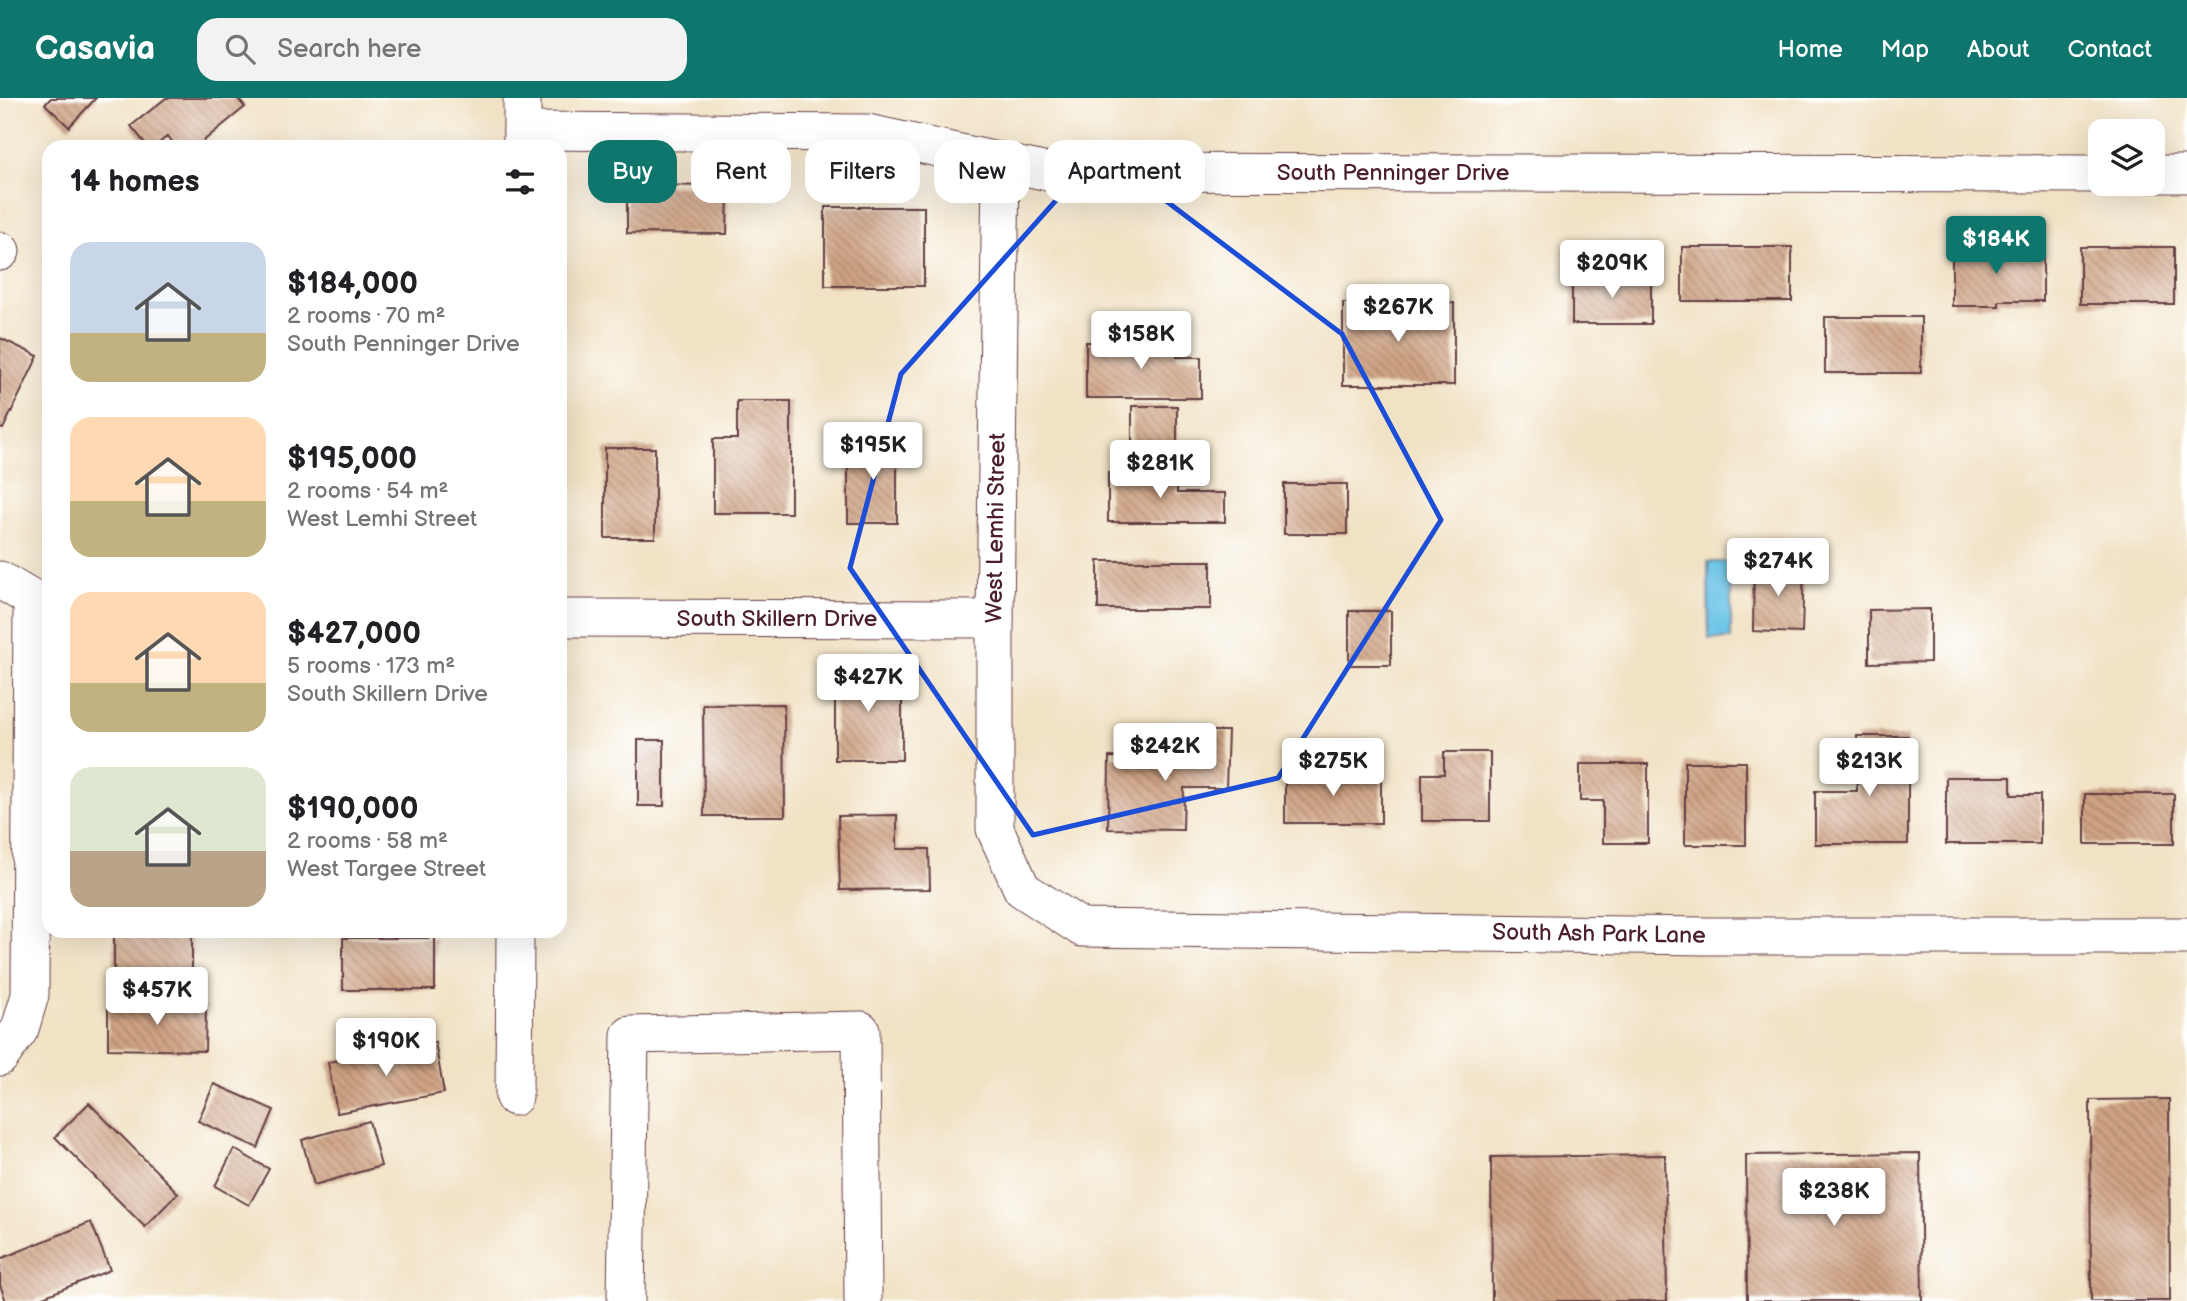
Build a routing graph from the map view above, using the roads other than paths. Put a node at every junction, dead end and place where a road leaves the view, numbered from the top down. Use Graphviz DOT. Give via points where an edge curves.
graph roads {
  1 [pos="522,125"];
  2 [pos="934,147"];
  3 [pos="1030,168"];
  4 [pos="2088,174"];
  5 [pos="2165,174"];
  6 [pos="2187,174"];
  7 [pos="1000,203"];
  8 [pos="0,580"];
  9 [pos="40,601"];
  10 [pos="567,618"];
  11 [pos="995,619"];
  12 [pos="1022,889"];
  13 [pos="2187,936"];
  14 [pos="515,938"];
  15 [pos="0,1057"];
  16 [pos="514,1097"];
  17 [pos="626,1301"];
  18 [pos="863,1301"];
  1 -- 2 [label="street, South Penninger Drive" via="868,133"];
  3 -- 4 [label="street, South Penninger Drive" via="1048,172"];
  5 -- 6 [label="street"];
  7 -- 11 [label="street, West Lemhi Street"];
  8 -- 9 [label="street"];
  9 -- 15 [label="street" via="30,995 20,1029"];
  10 -- 11 [label="street, South Skillern Drive"];
  11 -- 12 [label="street, West Lemhi Street" via="995,829"];
  12 -- 13 [label="street, South Ash Park Lane" via="1082,928"];
  14 -- 16 [label="street"];
  17 -- 18 [label="street" via="630,1035 861,1030"];
}
